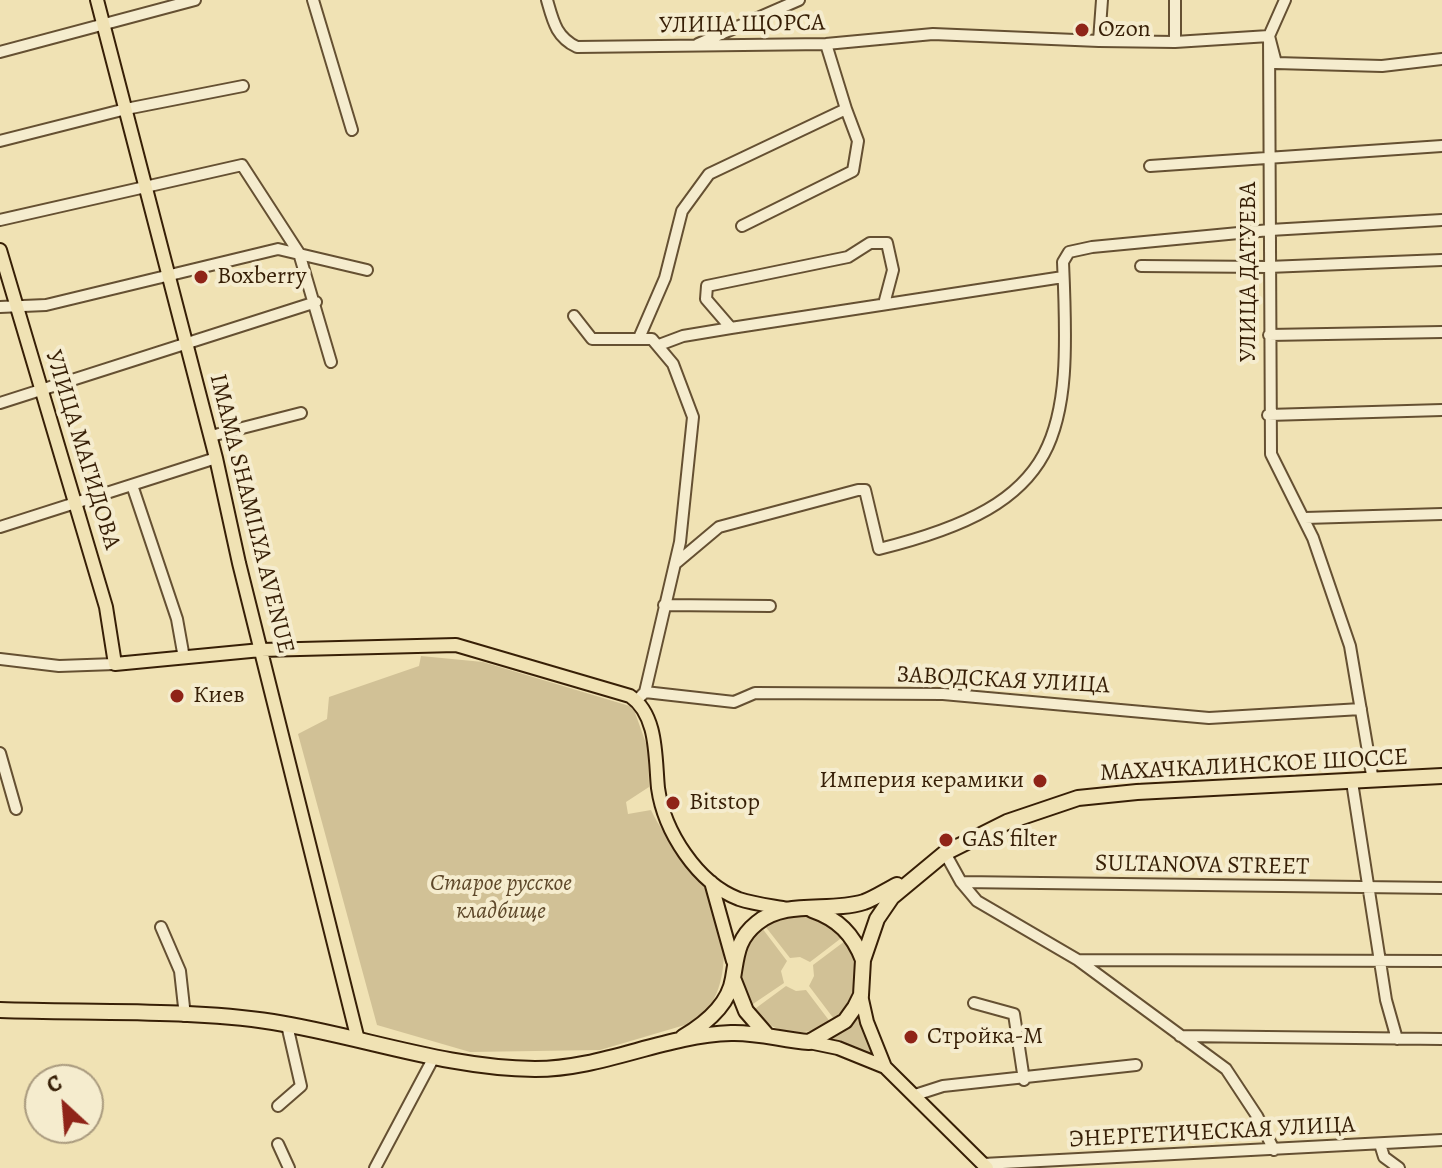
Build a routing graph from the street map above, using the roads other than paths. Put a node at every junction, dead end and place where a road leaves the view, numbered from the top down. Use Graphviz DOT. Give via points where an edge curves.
graph roads {
  1 [pos="97,0"];
  2 [pos="195,0"];
  3 [pos="313,0"];
  4 [pos="547,0"];
  5 [pos="799,0"];
  6 [pos="1102,0"];
  7 [pos="1175,0"];
  8 [pos="1285,0"];
  9 [pos="103,23"];
  10 [pos="1269,36"];
  11 [pos="1099,41"];
  12 [pos="1175,42"];
  13 [pos="826,44"];
  14 [pos="693,46"];
  15 [pos="0,52"];
  16 [pos="1442,59"];
  17 [pos="243,86"];
  18 [pos="126,109"];
  19 [pos="846,109"];
  20 [pos="352,130"];
  21 [pos="0,141"];
  22 [pos="1442,146"];
  23 [pos="1269,157"];
  24 [pos="1150,166"];
  25 [pos="144,186"];
  26 [pos="0,220"];
  27 [pos="1442,220"];
  28 [pos="742,226"];
  29 [pos="1270,230"];
  30 [pos="0,250"];
  31 [pos="299,253"];
  32 [pos="1442,260"];
  33 [pos="1141,266"];
  34 [pos="1268,267"];
  35 [pos="367,270"];
  36 [pos="167,274"];
  37 [pos="1063,277"];
  38 [pos="316,302"];
  39 [pos="884,304"];
  40 [pos="16,306"];
  41 [pos="0,307"];
  42 [pos="574,316"];
  43 [pos="731,328"];
  44 [pos="1442,332"];
  45 [pos="1269,335"];
  46 [pos="639,338"];
  47 [pos="186,343"];
  48 [pos="659,345"];
  49 [pos="331,362"];
  50 [pos="39,389"];
  51 [pos="0,403"];
  52 [pos="1442,410"];
  53 [pos="301,413"];
  54 [pos="1268,415"];
  55 [pos="211,436"];
  56 [pos="216,458"];
  57 [pos="132,485"];
  58 [pos="75,503"];
  59 [pos="1442,514"];
  60 [pos="1305,518"];
  61 [pos="0,527"];
  62 [pos="675,564"];
  63 [pos="664,605"];
  64 [pos="770,606"];
  65 [pos="261,650"];
  66 [pos="184,658"];
  67 [pos="0,659"];
  68 [pos="115,664"];
  69 [pos="641,696"];
  70 [pos="1361,709"];
  71 [pos="0,753"];
  72 [pos="1442,776"];
  73 [pos="1373,781"];
  74 [pos="1352,782"];
  75 [pos="16,809"];
  76 [pos="945,853"];
  77 [pos="912,878"];
  78 [pos="711,882"];
  79 [pos="961,882"];
  80 [pos="1369,888"];
  81 [pos="1442,888"];
  82 [pos="788,909"];
  83 [pos="811,910"];
  84 [pos="161,927"];
  85 [pos="863,960"];
  86 [pos="1078,960"];
  87 [pos="733,961"];
  88 [pos="1380,961"];
  89 [pos="1442,961"];
  90 [pos="733,978"];
  91 [pos="861,995"];
  92 [pos="974,1003"];
  93 [pos="0,1010"];
  94 [pos="185,1016"];
  95 [pos="287,1025"];
  96 [pos="766,1034"];
  97 [pos="1180,1036"];
  98 [pos="1397,1039"];
  99 [pos="1442,1039"];
  100 [pos="358,1040"];
  101 [pos="678,1040"];
  102 [pos="809,1042"];
  103 [pos="434,1057"];
  104 [pos="1136,1065"];
  105 [pos="885,1067"];
  106 [pos="1024,1080"];
  107 [pos="915,1095"];
  108 [pos="278,1106"];
  109 [pos="1442,1140"];
  110 [pos="278,1144"];
  111 [pos="1380,1144"];
  112 [pos="1274,1150"];
  113 [pos="379,1165"];
  114 [pos="985,1166"];
  115 [pos="289,1168"];
  116 [pos="1399,1168"];
  1 -- 9 [label="main road, IMAMA SHAMILYA AVENUE"];
  2 -- 9 [label="street"];
  3 -- 20 [label="street"];
  4 -- 14 [label="street, УЛИЦА ЩОРСА" via="556,28 577,47"];
  5 -- 14 [label="street"];
  6 -- 11 [label="street"];
  7 -- 12 [label="street"];
  8 -- 10 [label="street, УЛИЦА ДАТУЕВА"];
  9 -- 15 [label="street"];
  9 -- 18 [label="main road, IMAMA SHAMILYA AVENUE"];
  10 -- 12 [label="street, УЛИЦА ЩОРСА"];
  10 -- 16 [label="street" via="1276,63 1382,66"];
  10 -- 23 [label="street, УЛИЦА ДАТУЕВА"];
  11 -- 12 [label="street, УЛИЦА ЩОРСА"];
  11 -- 13 [label="street, УЛИЦА ЩОРСА" via="933,34"];
  13 -- 14 [label="street, УЛИЦА ЩОРСА"];
  13 -- 19 [label="street"];
  17 -- 18 [label="street"];
  18 -- 21 [label="street"];
  18 -- 25 [label="main road, IMAMA SHAMILYA AVENUE"];
  19 -- 28 [label="street" via="858,141 853,171"];
  19 -- 46 [label="street" via="709,174 682,211 665,278"];
  22 -- 23 [label="street"];
  23 -- 24 [label="street"];
  23 -- 29 [label="street, УЛИЦА ДАТУЕВА"];
  25 -- 26 [label="street"];
  25 -- 31 [label="street" via="242,165"];
  25 -- 36 [label="main road, IMAMA SHAMILYA AVENUE"];
  27 -- 29 [label="street"];
  29 -- 34 [label="street, УЛИЦА ДАТУЕВА"];
  29 -- 37 [label="street" via="1092,247 1066,255"];
  30 -- 40 [label="main road, УЛИЦА МАГИДОВА"];
  31 -- 35 [label="street"];
  31 -- 36 [label="street" via="278,249"];
  31 -- 38 [label="street"];
  32 -- 34 [label="street"];
  33 -- 34 [label="street"];
  34 -- 45 [label="street, УЛИЦА ДАТУЕВА"];
  36 -- 40 [label="street" via="46,305"];
  36 -- 47 [label="main road, IMAMA SHAMILYA AVENUE"];
  37 -- 39 [label="street"];
  37 -- 62 [label="street" via="1059,416 1046,455 996,506 929,536 879,549 865,490 832,495 719,527"];
  38 -- 47 [label="street"];
  38 -- 49 [label="street"];
  39 -- 43 [label="street"];
  39 -- 43 [label="street" via="893,270 887,243 870,243 848,257 707,286 706,299"];
  40 -- 41 [label="street"];
  40 -- 50 [label="main road, УЛИЦА МАГИДОВА"];
  42 -- 46 [label="street" via="592,339"];
  43 -- 48 [label="street"];
  44 -- 45 [label="street"];
  45 -- 54 [label="street, УЛИЦА ДАТУЕВА"];
  46 -- 48 [label="street"];
  47 -- 50 [label="street"];
  47 -- 55 [label="main road, IMAMA SHAMILYA AVENUE"];
  48 -- 62 [label="street" via="673,364 693,417"];
  50 -- 51 [label="street"];
  50 -- 58 [label="main road, УЛИЦА МАГИДОВА"];
  52 -- 54 [label="street"];
  53 -- 55 [label="street"];
  54 -- 60 [label="street, УЛИЦА ДАТУЕВА" via="1271,454"];
  55 -- 56 [label="main road, IMAMA SHAMILYA AVENUE"];
  56 -- 57 [label="street"];
  56 -- 65 [label="main road, IMAMA SHAMILYA AVENUE"];
  57 -- 58 [label="street"];
  57 -- 66 [label="street" via="177,619"];
  58 -- 61 [label="street"];
  58 -- 68 [label="main road, УЛИЦА МАГИДОВА" via="106,607"];
  59 -- 60 [label="street"];
  60 -- 70 [label="street, УЛИЦА ДАТУЕВА" via="1350,646"];
  62 -- 63 [label="street"];
  63 -- 64 [label="street"];
  63 -- 69 [label="street"];
  65 -- 66 [label="main road"];
  65 -- 69 [label="main road" via="456,645"];
  65 -- 100 [label="main road, IMAMA SHAMILYA AVENUE"];
  66 -- 68 [label="main road"];
  67 -- 68 [label="street" via="59,666"];
  69 -- 70 [label="street, ЗАВОДСКАЯ УЛИЦА" via="734,702 755,693 943,694 1209,718"];
  69 -- 78 [label="main road" via="654,743 662,808 673,834"];
  70 -- 73 [label="street, УЛИЦА ДАТУЕВА"];
  71 -- 75 [label="street"];
  72 -- 73 [label="highway, МАХАЧКАЛИНСКОЕ ШОССЕ"];
  73 -- 74 [label="highway, МАХАЧКАЛИНСКОЕ ШОССЕ"];
  74 -- 76 [label="highway, МАХАЧКАЛИНСКОЕ ШОССЕ" via="1078,798 1007,822"];
  74 -- 80 [label="street"];
  76 -- 77 [label="highway, МАХАЧКАЛИНСКОЕ ШОССЕ"];
  76 -- 79 [label="street"];
  77 -- 83 [label="highway" via="863,902"];
  77 -- 85 [label="highway, МАХАЧКАЛИНСКОЕ ШОССЕ" via="883,908"];
  78 -- 82 [label="main road" via="739,899"];
  78 -- 87 [label="main road"];
  79 -- 80 [label="street, SULTANOVA STREET"];
  79 -- 86 [label="street" via="977,901"];
  80 -- 81 [label="street, SULTANOVA STREET"];
  80 -- 88 [label="street"];
  82 -- 83 [label="highway"];
  82 -- 87 [label="highway" via="747,932"];
  83 -- 85 [label="highway" via="839,923"];
  84 -- 94 [label="street" via="180,971"];
  85 -- 91 [label="highway, МАХАЧКАЛИНСКОЕ ШОССЕ"];
  86 -- 88 [label="street"];
  86 -- 97 [label="street"];
  87 -- 90 [label="highway"];
  88 -- 89 [label="street"];
  88 -- 98 [label="street"];
  90 -- 96 [label="highway" via="746,1011"];
  90 -- 101 [label="highway" via="713,1016"];
  91 -- 102 [label="highway" via="845,1021"];
  91 -- 105 [label="main road"];
  92 -- 106 [label="street" via="1014,1014"];
  93 -- 94 [label="highway"];
  94 -- 95 [label="highway"];
  95 -- 100 [label="highway"];
  95 -- 108 [label="street" via="301,1086"];
  96 -- 101 [label="highway"];
  96 -- 102 [label="highway"];
  97 -- 98 [label="street"];
  97 -- 112 [label="street" via="1226,1069"];
  98 -- 99 [label="street"];
  100 -- 103 [label="highway"];
  101 -- 103 [label="highway" via="586,1066 536,1069"];
  102 -- 105 [label="main road"];
  103 -- 113 [label="street"];
  104 -- 106 [label="street"];
  105 -- 107 [label="main road"];
  106 -- 107 [label="street" via="943,1086"];
  107 -- 114 [label="main road"];
  109 -- 111 [label="street, ЭНЕРГЕТИЧЕСКАЯ УЛИЦА"];
  110 -- 115 [label="street"];
  111 -- 112 [label="street, ЭНЕРГЕТИЧЕСКАЯ УЛИЦА"];
  111 -- 116 [label="street" via="1384,1157"];
  112 -- 114 [label="street, ЭНЕРГЕТИЧЕСКАЯ УЛИЦА"];
}
